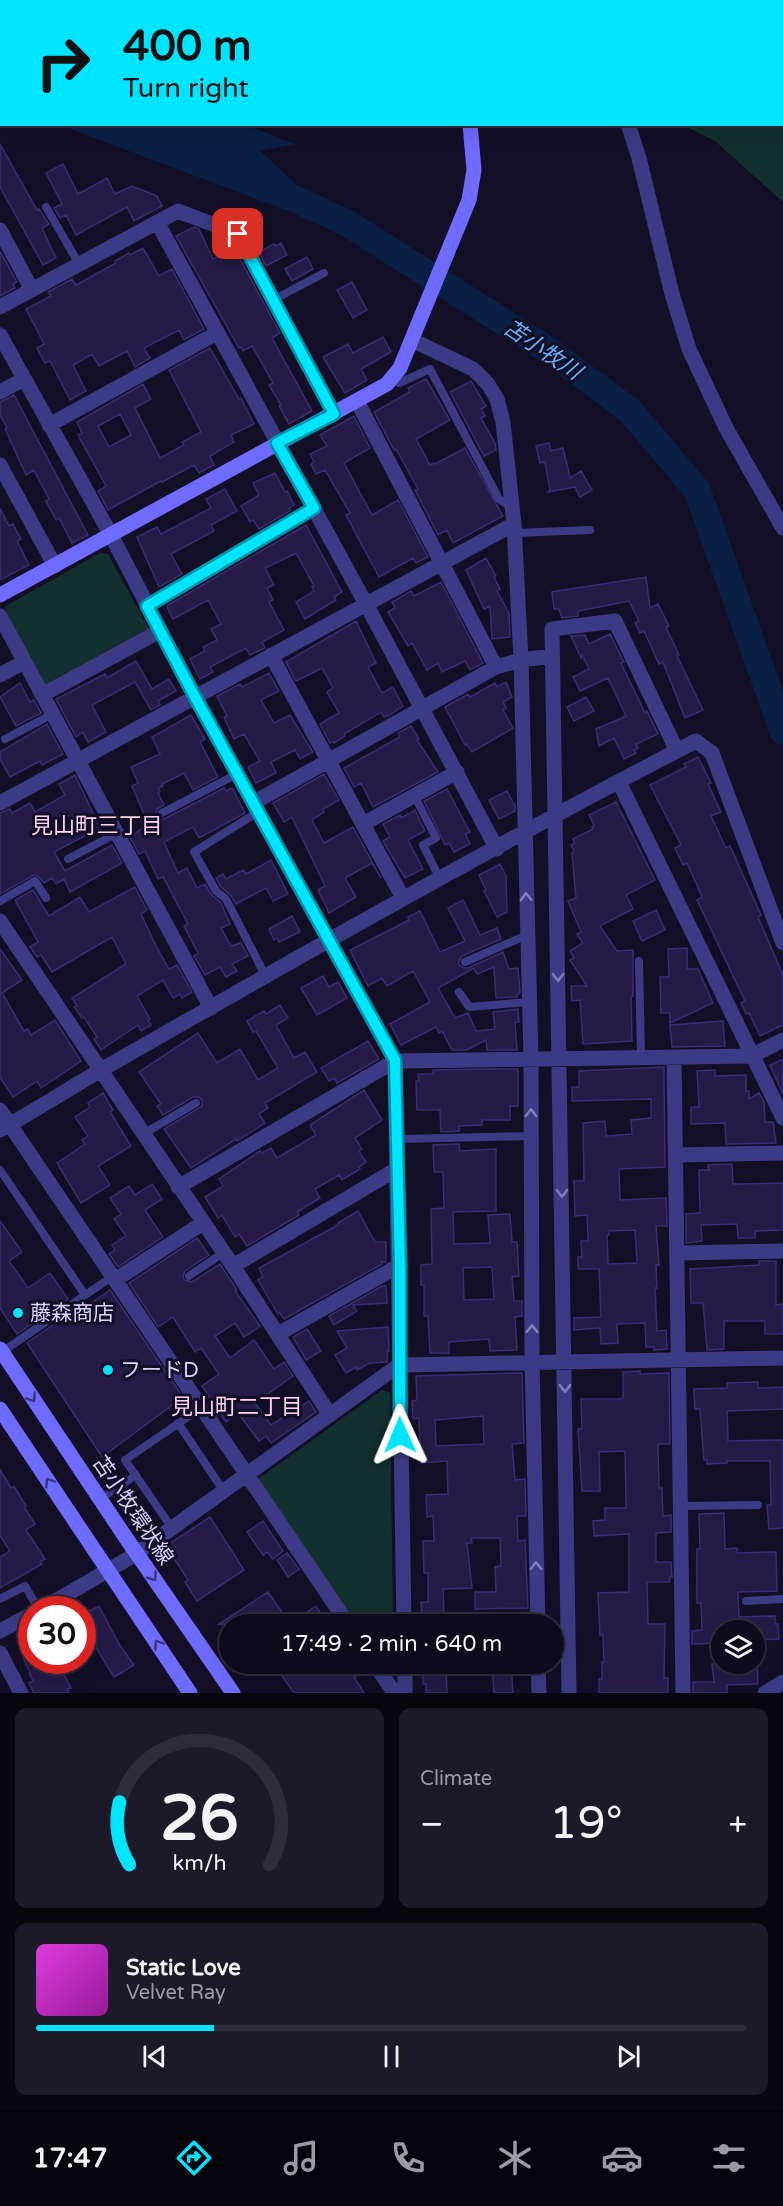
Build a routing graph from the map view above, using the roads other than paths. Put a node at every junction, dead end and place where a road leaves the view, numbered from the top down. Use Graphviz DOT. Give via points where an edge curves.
graph roads {
  1 [pos="470,126"];
  2 [pos="629,126"];
  3 [pos="46,207"];
  4 [pos="157,222"];
  5 [pos="0,230"];
  6 [pos="79,264"];
  7 [pos="324,273"];
  8 [pos="32,290"];
  9 [pos="273,300"];
  10 [pos="0,307"];
  11 [pos="217,333"];
  12 [pos="0,335"];
  13 [pos="412,340"];
  14 [pos="392,378"];
  15 [pos="24,379"];
  16 [pos="0,392"];
  17 [pos="357,401"];
  18 [pos="334,414"];
  19 [pos="49,425"];
  20 [pos="277,443"];
  21 [pos="0,465"];
  22 [pos="314,508"];
  23 [pos="513,508"];
  24 [pos="515,528"];
  25 [pos="783,528"];
  26 [pos="590,530"];
  27 [pos="111,535"];
  28 [pos="442,562"];
  29 [pos="55,566"];
  30 [pos="0,595"];
  31 [pos="366,604"];
  32 [pos="147,606"];
  33 [pos="0,616"];
  34 [pos="160,631"];
  35 [pos="272,655"];
  36 [pos="552,656"];
  37 [pos="522,660"];
  38 [pos="24,662"];
  39 [pos="496,667"];
  40 [pos="0,675"];
  41 [pos="42,695"];
  42 [pos="195,697"];
  43 [pos="423,708"];
  44 [pos="52,714"];
  45 [pos="5,739"];
  46 [pos="677,751"];
  47 [pos="328,759"];
  48 [pos="78,761"];
  49 [pos="456,772"];
  50 [pos="237,774"];
  51 [pos="619,782"];
  52 [pos="414,795"];
  53 [pos="0,803"];
  54 [pos="255,807"];
  55 [pos="162,813"];
  56 [pos="556,814"];
  57 [pos="363,824"];
  58 [pos="117,833"];
  59 [pos="525,833"];
  60 [pos="497,849"];
  61 [pos="68,859"];
  62 [pos="440,879"];
  63 [pos="46,898"];
  64 [pos="404,898"];
  65 [pos="0,901"];
  66 [pos="0,921"];
  67 [pos="527,936"];
  68 [pos="328,941"];
  69 [pos="783,943"];
  70 [pos="639,961"];
  71 [pos="465,962"];
  72 [pos="266,977"];
  73 [pos="459,992"];
  74 [pos="529,1002"];
  75 [pos="211,1008"];
  76 [pos="783,1040"];
  77 [pos="751,1056"];
  78 [pos="641,1057"];
  79 [pos="674,1057"];
  80 [pos="559,1058"];
  81 [pos="531,1059"];
  82 [pos="395,1060"];
  83 [pos="100,1071"];
  84 [pos="196,1103"];
  85 [pos="0,1110"];
  86 [pos="783,1118"];
  87 [pos="5,1127"];
  88 [pos="142,1134"];
  89 [pos="531,1136"];
  90 [pos="397,1139"];
  91 [pos="783,1153"];
  92 [pos="676,1155"];
  93 [pos="397,1169"];
  94 [pos="0,1170"];
  95 [pos="178,1187"];
  96 [pos="203,1223"];
  97 [pos="783,1251"];
  98 [pos="223,1253"];
  99 [pos="679,1253"];
  100 [pos="400,1265"];
  101 [pos="232,1266"];
  102 [pos="189,1276"];
  103 [pos="114,1278"];
  104 [pos="85,1295"];
  105 [pos="278,1334"];
  106 [pos="1,1351"];
  107 [pos="783,1358"];
  108 [pos="679,1359"];
  109 [pos="565,1360"];
  110 [pos="532,1362"];
  111 [pos="399,1365"];
  112 [pos="201,1408"];
  113 [pos="0,1409"];
  114 [pos="330,1414"];
  115 [pos="178,1424"];
  116 [pos="246,1474"];
  117 [pos="136,1475"];
  118 [pos="223,1490"];
  119 [pos="100,1499"];
  120 [pos="758,1504"];
  121 [pos="681,1506"];
  122 [pos="172,1528"];
  123 [pos="136,1554"];
  124 [pos="109,1572"];
  125 [pos="31,1596"];
  126 [pos="65,1596"];
  127 [pos="0,1599"];
  128 [pos="783,1599"];
  129 [pos="746,1601"];
  130 [pos="341,1614"];
  131 [pos="404,1614"];
  132 [pos="538,1614"];
  133 [pos="18,1621"];
  134 [pos="0,1631"];
  135 [pos="0,1653"];
  136 [pos="382,1674"];
  137 [pos="405,1674"];
  138 [pos="538,1674"];
  139 [pos="783,1682"];
  140 [pos="405,1692"];
  141 [pos="21,1693"];
  142 [pos="190,1693"];
  143 [pos="233,1693"];
  144 [pos="539,1693"];
  145 [pos="569,1693"];
  146 [pos="683,1693"];
  147 [pos="765,1693"];
  1 -- 13 [label="main road" via="474,170 469,200"];
  2 -- 25 [label="street" via="688,349 726,428"];
  3 -- 6 [label="lane"];
  4 -- 6 [label="street"];
  4 -- 9 [label="street" via="178,211 238,234"];
  4 -- 11 [label="street"];
  5 -- 8 [label="street"];
  6 -- 8 [label="street"];
  7 -- 9 [label="lane"];
  8 -- 10 [label="street"];
  9 -- 18 [label="street"];
  11 -- 19 [label="street"];
  11 -- 20 [label="street"];
  12 -- 15 [label="street"];
  13 -- 14 [label="main road"];
  13 -- 23 [label="street" via="473,369 488,384 503,422"];
  14 -- 17 [label="main road"];
  14 -- 23 [label="lane" via="399,383 430,369 499,499"];
  15 -- 16 [label="street"];
  15 -- 19 [label="street"];
  17 -- 18 [label="main road"];
  17 -- 28 [label="street"];
  18 -- 20 [label="main road"];
  19 -- 27 [label="street"];
  20 -- 22 [label="street"];
  20 -- 27 [label="main road"];
  21 -- 29 [label="street"];
  22 -- 31 [label="street"];
  22 -- 32 [label="street"];
  23 -- 24 [label="street"];
  24 -- 26 [label="lane"];
  24 -- 28 [label="street"];
  24 -- 37 [label="street"];
  27 -- 29 [label="main road"];
  27 -- 32 [label="street"];
  28 -- 31 [label="street"];
  28 -- 39 [label="street"];
  29 -- 30 [label="main road"];
  31 -- 35 [label="street"];
  31 -- 43 [label="street"];
  32 -- 34 [label="street"];
  33 -- 38 [label="street"];
  34 -- 41 [label="street"];
  34 -- 42 [label="street"];
  35 -- 42 [label="street"];
  35 -- 47 [label="street"];
  36 -- 37 [label="street"];
  36 -- 46 [label="street" via="552,629 615,621"];
  36 -- 56 [label="street"];
  37 -- 39 [label="street"];
  37 -- 59 [label="street"];
  38 -- 40 [label="street"];
  38 -- 41 [label="street"];
  39 -- 43 [label="street"];
  41 -- 44 [label="street"];
  42 -- 48 [label="street"];
  42 -- 50 [label="street"];
  43 -- 47 [label="street"];
  43 -- 49 [label="street"];
  44 -- 45 [label="lane"];
  44 -- 48 [label="street"];
  46 -- 51 [label="street"];
  46 -- 69 [label="street" via="696,741 712,753"];
  47 -- 54 [label="street"];
  47 -- 57 [label="street"];
  48 -- 53 [label="street"];
  48 -- 58 [label="street"];
  49 -- 52 [label="street"];
  49 -- 60 [label="street"];
  50 -- 54 [label="street"];
  50 -- 55 [label="lane"];
  51 -- 56 [label="street"];
  51 -- 77 [label="street"];
  52 -- 57 [label="street"];
  52 -- 62 [label="lane" via="436,838 423,845"];
  54 -- 68 [label="street"];
  54 -- 72 [label="lane" via="194,852 216,891 226,899"];
  56 -- 59 [label="street"];
  56 -- 80 [label="street, one-way"];
  57 -- 64 [label="street"];
  58 -- 61 [label="lane"];
  58 -- 75 [label="street"];
  59 -- 60 [label="street"];
  67 -- 59 [label="street, one-way"];
  60 -- 62 [label="street"];
  62 -- 64 [label="street"];
  63 -- 65 [label="lane" via="35,881"];
  64 -- 68 [label="street"];
  66 -- 83 [label="street"];
  67 -- 71 [label="lane"];
  67 -- 74 [label="street"];
  68 -- 72 [label="street"];
  68 -- 82 [label="street"];
  70 -- 78 [label="lane"];
  72 -- 75 [label="street"];
  73 -- 74 [label="lane" via="470,1007"];
  74 -- 81 [label="street"];
  75 -- 83 [label="street"];
  76 -- 77 [label="street"];
  77 -- 79 [label="street"];
  77 -- 86 [label="street"];
  78 -- 79 [label="street"];
  78 -- 80 [label="street"];
  79 -- 92 [label="street"];
  80 -- 81 [label="street"];
  80 -- 109 [label="street, one-way"];
  81 -- 82 [label="street"];
  89 -- 81 [label="street, one-way"];
  82 -- 90 [label="street"];
  82 -- 95 [label="street"];
  83 -- 87 [label="street"];
  83 -- 88 [label="street"];
  84 -- 88 [label="lane"];
  85 -- 87 [label="street"];
  87 -- 103 [label="street"];
  88 -- 95 [label="street"];
  89 -- 90 [label="lane"];
  110 -- 89 [label="street, one-way"];
  90 -- 93 [label="street"];
  91 -- 92 [label="street"];
  92 -- 99 [label="street"];
  93 -- 100 [label="street"];
  93 -- 101 [label="street"];
  94 -- 104 [label="lane"];
  95 -- 96 [label="street"];
  96 -- 98 [label="street"];
  96 -- 103 [label="street"];
  97 -- 99 [label="street"];
  98 -- 101 [label="street"];
  98 -- 102 [label="lane"];
  99 -- 108 [label="street"];
  100 -- 105 [label="street"];
  100 -- 111 [label="street"];
  101 -- 105 [label="street"];
  103 -- 104 [label="lane"];
  103 -- 112 [label="street"];
  104 -- 106 [label="lane"];
  105 -- 114 [label="street"];
  106 -- 119 [label="main road, 苫小牧環状線, one-way"];
  107 -- 108 [label="street"];
  108 -- 109 [label="street"];
  108 -- 121 [label="street"];
  109 -- 110 [label="street"];
  109 -- 145 [label="street, one-way"];
  110 -- 111 [label="street"];
  132 -- 110 [label="street, one-way"];
  111 -- 114 [label="street"];
  111 -- 131 [label="street"];
  112 -- 115 [label="lane"];
  112 -- 116 [label="street"];
  124 -- 113 [label="main road, one-way"];
  114 -- 116 [label="street"];
  115 -- 117 [label="lane" via="125,1460"];
  115 -- 118 [label="lane"];
  116 -- 118 [label="street"];
  116 -- 130 [label="street"];
  117 -- 119 [label="lane"];
  117 -- 122 [label="lane"];
  118 -- 122 [label="street"];
  119 -- 123 [label="main road, 苫小牧環状線"];
  120 -- 121 [label="lane"];
  121 -- 146 [label="street"];
  122 -- 123 [label="street"];
  123 -- 124 [label="street"];
  123 -- 143 [label="main road, 苫小牧環状線, one-way"];
  124 -- 126 [label="street"];
  142 -- 124 [label="main road, one-way"];
  125 -- 127 [label="lane" via="25,1586"];
  128 -- 129 [label="lane"];
  133 -- 134 [label="street"];
  135 -- 141 [label="street"];
  136 -- 140 [label="street" via="393,1690"];
  137 -- 140 [label="street"];
  138 -- 144 [label="street"];
  139 -- 147 [label="street"];
}
